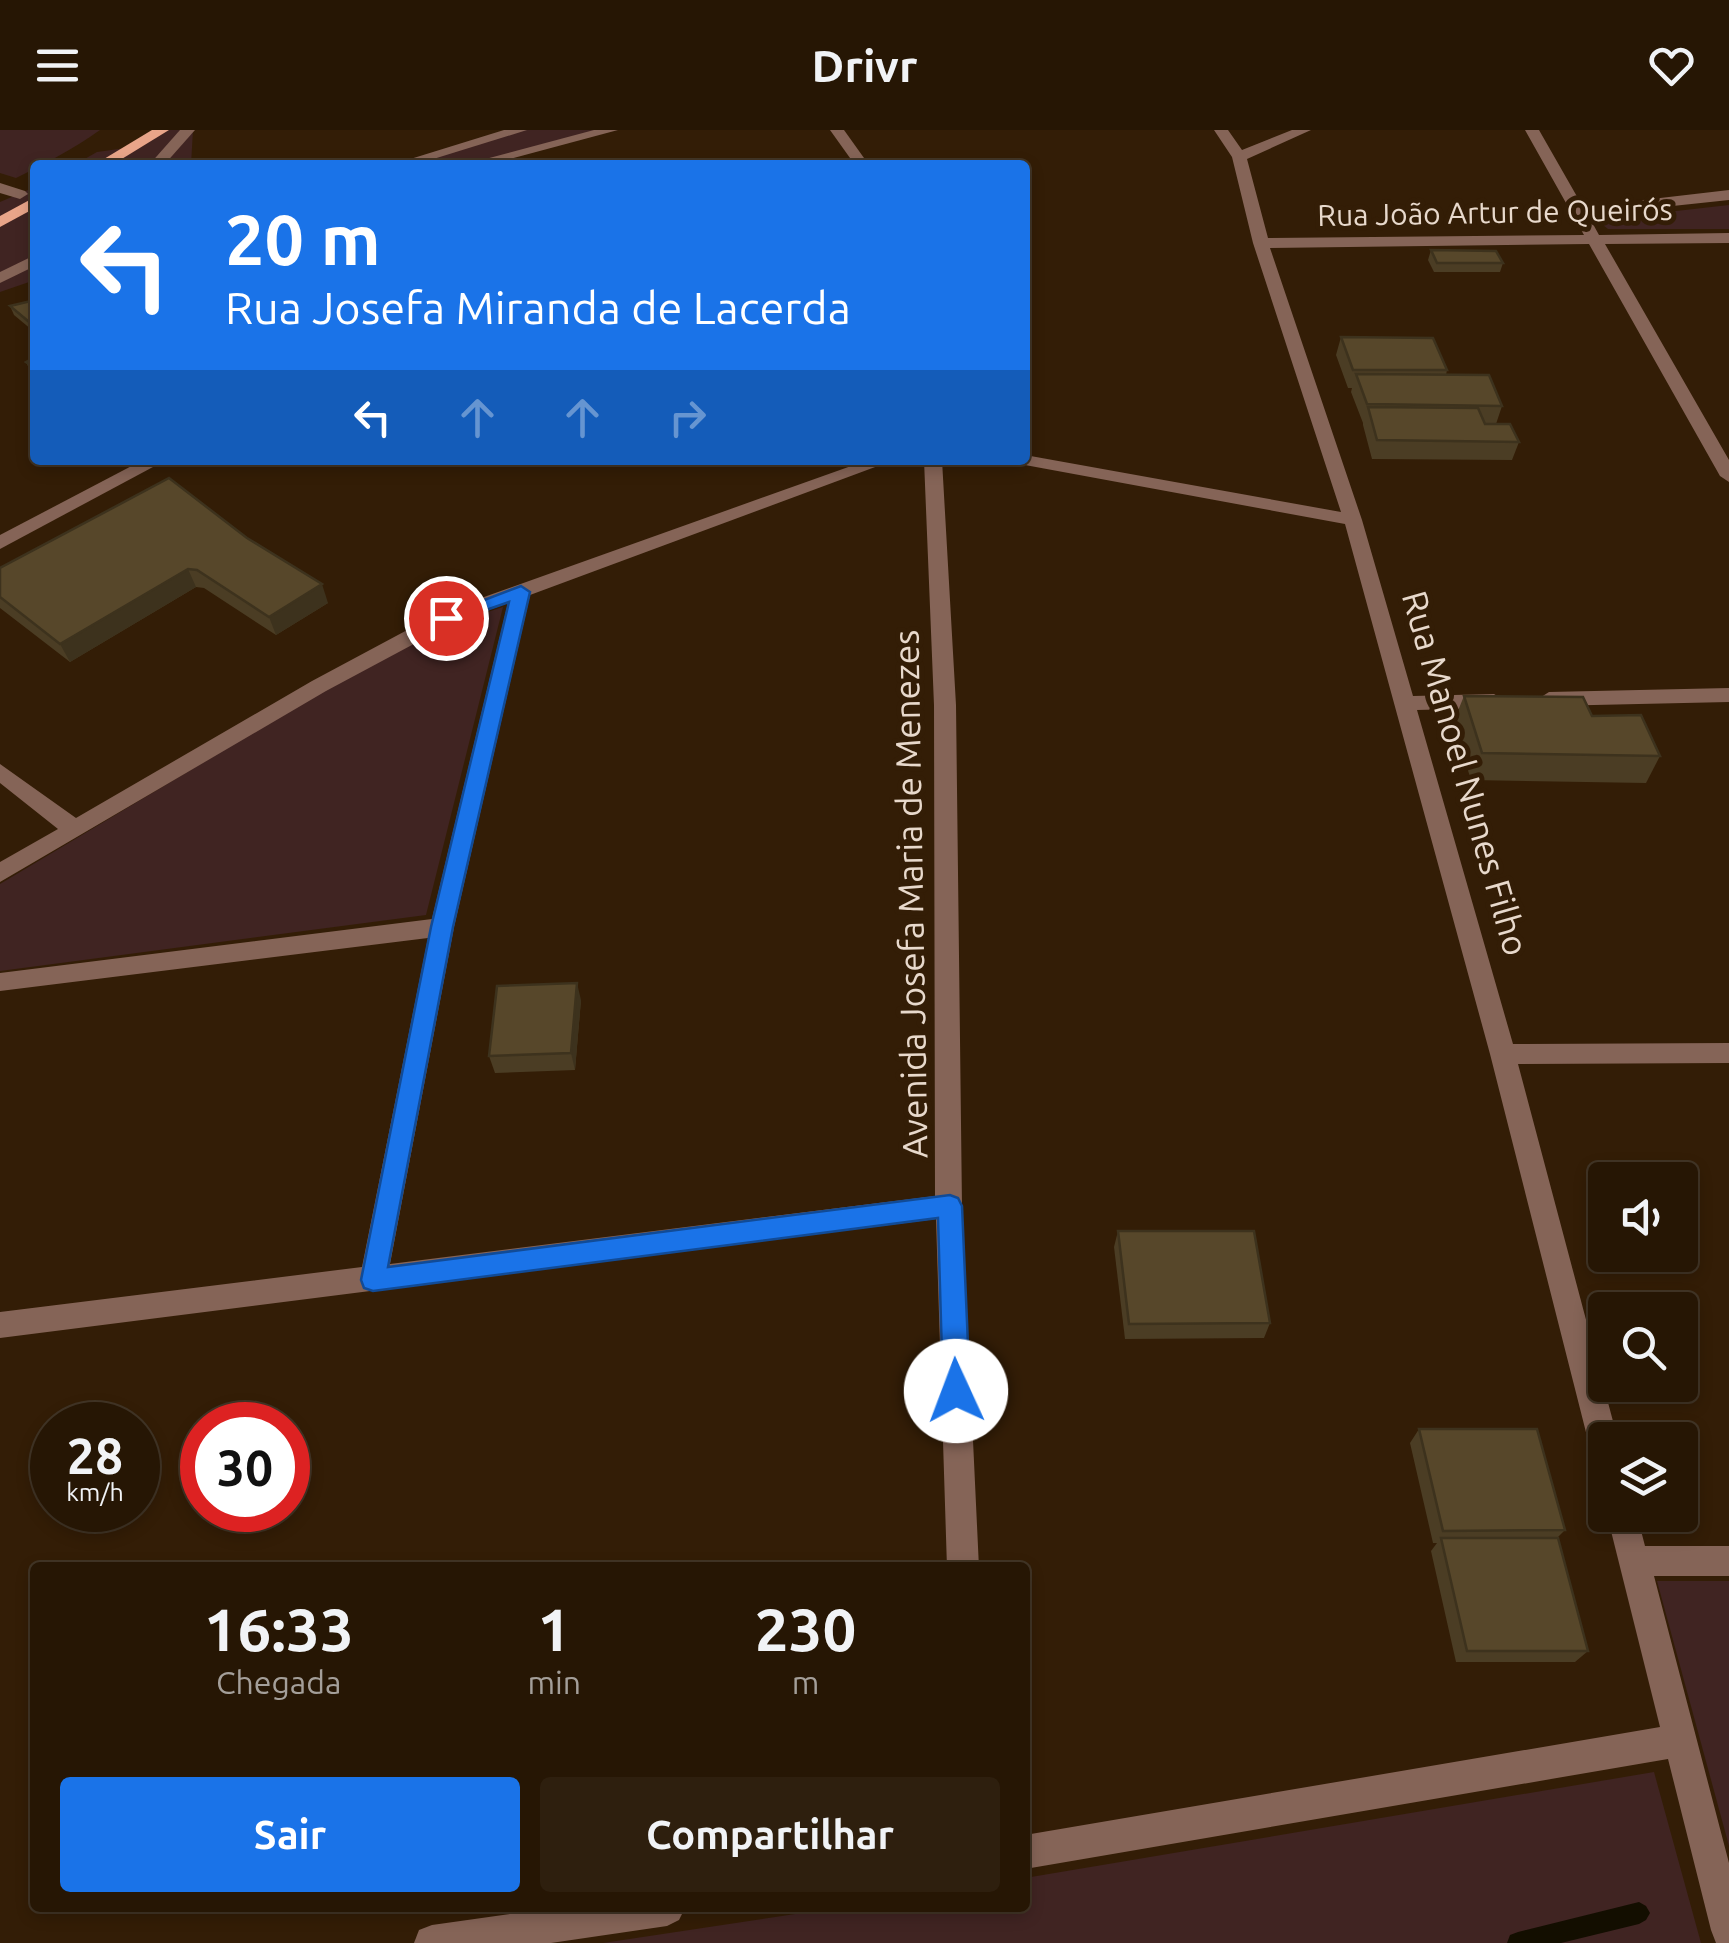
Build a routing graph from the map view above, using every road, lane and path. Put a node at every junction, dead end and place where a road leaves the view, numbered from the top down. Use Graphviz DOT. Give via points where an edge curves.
graph roads {
  1 [pos="130,130"];
  2 [pos="162,130"];
  3 [pos="190,130"];
  4 [pos="611,130"];
  5 [pos="836,130"];
  6 [pos="1221,130"];
  7 [pos="1304,130"];
  8 [pos="1532,130"];
  9 [pos="514,131"];
  10 [pos="505,157"];
  11 [pos="1239,157"];
  12 [pos="95,160"];
  13 [pos="96,160"];
  14 [pos="161,160"];
  15 [pos="180,160"];
  16 [pos="415,160"];
  17 [pos="492,160"];
  18 [pos="858,160"];
  19 [pos="0,188"];
  20 [pos="30,194"];
  21 [pos="1729,195"];
  22 [pos="0,202"];
  23 [pos="1577,212"];
  24 [pos="0,222"];
  25 [pos="1593,238"];
  26 [pos="1729,238"];
  27 [pos="1261,242"];
  28 [pos="30,263"];
  29 [pos="0,278"];
  30 [pos="30,282"];
  31 [pos="0,292"];
  32 [pos="1030,461"];
  33 [pos="148,465"];
  34 [pos="871,465"];
  35 [pos="933,465"];
  36 [pos="1729,476"];
  37 [pos="1352,520"];
  38 [pos="0,543"];
  39 [pos="521,592"];
  40 [pos="1729,695"];
  41 [pos="1404,702"];
  42 [pos="0,772"];
  43 [pos="74,829"];
  44 [pos="0,873"];
  45 [pos="442,927"];
  46 [pos="0,982"];
  47 [pos="1729,1053"];
  48 [pos="1503,1054"];
  49 [pos="950,1206"];
  50 [pos="373,1280"];
  51 [pos="0,1326"];
  52 [pos="1598,1422"];
  53 [pos="1626,1532"];
  54 [pos="1729,1560"];
  55 [pos="1634,1561"];
  56 [pos="963,1562"];
  57 [pos="1680,1740"];
  58 [pos="1030,1851"];
  59 [pos="640,1912"];
  60 [pos="1729,1930"];
  61 [pos="432,1943"];
  1 -- 12 [label="main road"];
  2 -- 13 [label="main road"];
  3 -- 14 [label="street"];
  3 -- 15 [label="street"];
  4 -- 10 [label="street"];
  5 -- 18 [label="street"];
  6 -- 11 [label="street, Rua Manoel Nunes Filho"];
  7 -- 11 [label="street"];
  8 -- 23 [label="street"];
  9 -- 10 [label="street"];
  9 -- 16 [label="street"];
  10 -- 17 [label="street"];
  11 -- 27 [label="street, Rua Manoel Nunes Filho"];
  19 -- 20 [label="street"];
  20 -- 22 [label="main road"];
  20 -- 24 [label="main road"];
  21 -- 23 [label="street"];
  23 -- 25 [label="street"];
  25 -- 26 [label="street, Rua João Artur de Queirós"];
  25 -- 27 [label="street, Rua João Artur de Queirós"];
  25 -- 36 [label="street"];
  27 -- 37 [label="street, Rua Manoel Nunes Filho"];
  28 -- 29 [label="street"];
  30 -- 31 [label="street"];
  32 -- 37 [label="street"];
  33 -- 38 [label="street"];
  34 -- 39 [label="street"];
  35 -- 49 [label="street, Avenida Josefa Maria de Menezes" via="944,705"];
  37 -- 41 [label="street, Rua Manoel Nunes Filho"];
  39 -- 43 [label="street" via="394,645"];
  39 -- 45 [label="street"];
  40 -- 41 [label="street"];
  41 -- 48 [label="street, Rua Manoel Nunes Filho"];
  42 -- 43 [label="street"];
  43 -- 44 [label="street"];
  45 -- 46 [label="street"];
  45 -- 50 [label="street"];
  47 -- 48 [label="street"];
  48 -- 52 [label="street, Rua Manoel Nunes Filho"];
  49 -- 50 [label="street"];
  49 -- 56 [label="street, Avenida Josefa Maria de Menezes"];
  50 -- 51 [label="street"];
  53 -- 55 [label="street"];
  54 -- 55 [label="street"];
  55 -- 57 [label="street"];
  57 -- 58 [label="street"];
  57 -- 60 [label="street"];
  59 -- 61 [label="street"];
}
